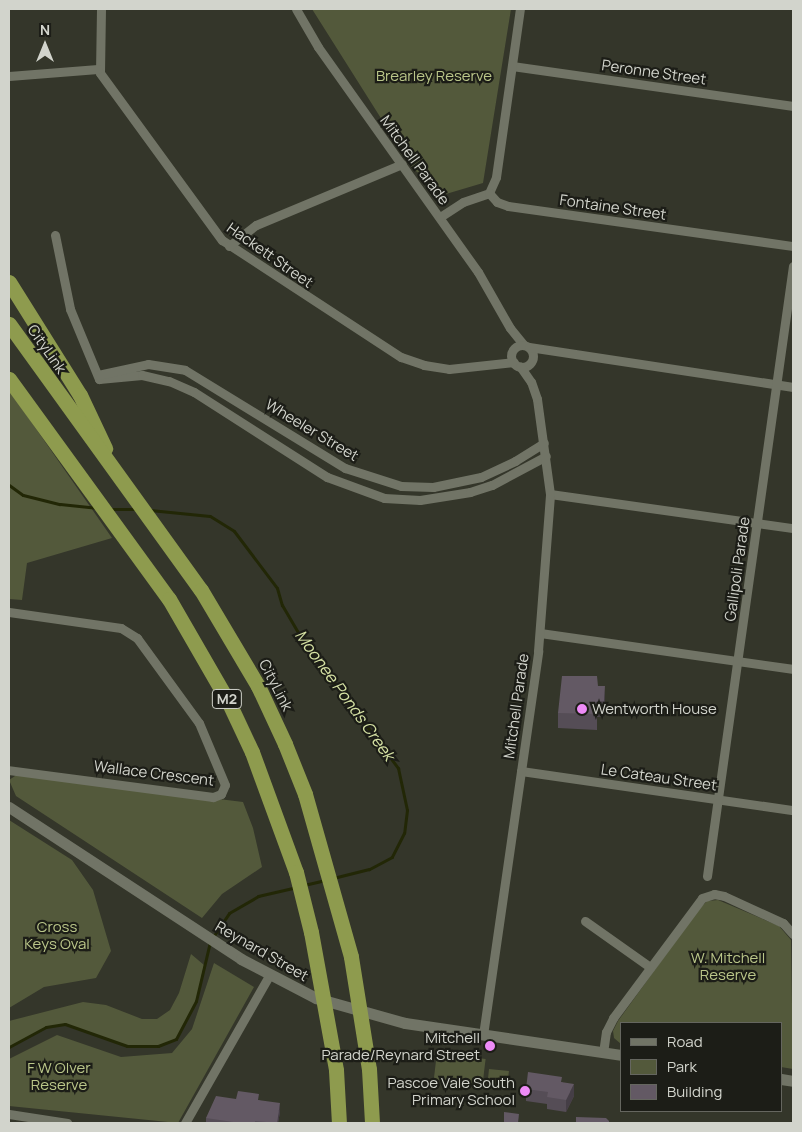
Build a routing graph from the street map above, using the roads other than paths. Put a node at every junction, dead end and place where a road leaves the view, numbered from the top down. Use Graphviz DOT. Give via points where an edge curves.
graph roads {
  1 [pos="101,9"];
  2 [pos="296,9"];
  3 [pos="520,9"];
  4 [pos="512,66"];
  5 [pos="98,69"];
  6 [pos="11,76"];
  7 [pos="793,106"];
  8 [pos="402,164"];
  9 [pos="489,193"];
  10 [pos="440,217"];
  11 [pos="55,235"];
  12 [pos="229,246"];
  13 [pos="793,246"];
  14 [pos="793,266"];
  15 [pos="9,282"];
  16 [pos="9,324"];
  17 [pos="510,328"];
  18 [pos="526,346"];
  19 [pos="513,351"];
  20 [pos="557,354"];
  21 [pos="532,360"];
  22 [pos="493,363"];
  23 [pos="517,364"];
  24 [pos="98,377"];
  25 [pos="9,379"];
  26 [pos="531,382"];
  27 [pos="776,385"];
  28 [pos="793,387"];
  29 [pos="544,442"];
  30 [pos="546,456"];
  31 [pos="121,481"];
  32 [pos="550,494"];
  33 [pos="757,523"];
  34 [pos="793,528"];
  35 [pos="9,612"];
  36 [pos="540,633"];
  37 [pos="737,661"];
  38 [pos="793,669"];
  39 [pos="9,770"];
  40 [pos="521,772"];
  41 [pos="718,800"];
  42 [pos="9,807"];
  43 [pos="793,810"];
  44 [pos="708,876"];
  45 [pos="585,921"];
  46 [pos="793,934"];
  47 [pos="650,967"];
  48 [pos="269,976"];
  49 [pos="483,1035"];
  50 [pos="603,1053"];
  51 [pos="620,1055"];
  52 [pos="9,1114"];
  53 [pos="54,1122"];
  54 [pos="67,1123"];
  55 [pos="185,1123"];
  56 [pos="338,1123"];
  57 [pos="372,1123"];
  1 -- 5 [label="street"];
  2 -- 8 [label="street, Mitchell Parade" via="318,47"];
  3 -- 4 [label="street"];
  4 -- 7 [label="street, Peronne Street"];
  4 -- 9 [label="street" via="496,177"];
  5 -- 6 [label="street"];
  5 -- 12 [label="street, Hackett Street" via="214,231"];
  8 -- 10 [label="street, Mitchell Parade"];
  8 -- 12 [label="street" via="256,225"];
  9 -- 10 [label="street" via="463,202"];
  9 -- 13 [label="street, Fontaine Street" via="497,202 508,206"];
  10 -- 17 [label="street, Mitchell Parade" via="490,291"];
  11 -- 24 [label="street" via="70,309"];
  12 -- 22 [label="street, Hackett Street" via="401,357 449,369"];
  14 -- 27 [label="street, Gallipoli Parade"];
  15 -- 31 [label="highway" via="80,395"];
  16 -- 31 [label="highway, CityLink / M2"];
  17 -- 18 [label="street, Mitchell Parade"];
  17 -- 19 [label="street, Mitchell Parade"];
  18 -- 19 [label="street, Hackett Street"];
  18 -- 20 [label="street"];
  18 -- 21 [label="street, Mitchell Parade"];
  19 -- 22 [label="street, Hackett Street"];
  19 -- 23 [label="street, Mitchell Parade"];
  20 -- 21 [label="street, Hackett Street"];
  20 -- 27 [label="street"];
  21 -- 23 [label="street, Hackett Street"];
  21 -- 26 [label="street, Mitchell Parade"];
  22 -- 23 [label="street, Hackett Street"];
  23 -- 26 [label="street, Mitchell Parade"];
  24 -- 29 [label="street, Wheeler Street" via="148,364 185,370 345,468 401,486 433,487 481,477 515,461"];
  24 -- 30 [label="street, Wheeler Street" via="142,376 169,381 194,392 327,477 384,498 420,500 470,492 492,485"];
  25 -- 56 [label="highway, M2" via="169,599 229,703 274,807 296,872 329,1026"];
  26 -- 29 [label="street, Mitchell Parade"];
  27 -- 28 [label="street"];
  27 -- 33 [label="street, Gallipoli Parade"];
  29 -- 30 [label="street, Mitchell Parade"];
  30 -- 32 [label="street, Mitchell Parade"];
  31 -- 57 [label="highway, CityLink / M2" via="201,590 258,686 304,794 351,957 364,1028"];
  32 -- 33 [label="street"];
  32 -- 36 [label="street, Mitchell Parade"];
  33 -- 34 [label="street"];
  33 -- 37 [label="street, Gallipoli Parade"];
  35 -- 39 [label="street, Wallace Crescent" via="121,628 137,638 199,723 225,785 221,794 212,796"];
  36 -- 37 [label="street"];
  36 -- 40 [label="street, Mitchell Parade"];
  37 -- 38 [label="street"];
  37 -- 41 [label="street, Gallipoli Parade"];
  40 -- 41 [label="street, Le Cateau Street"];
  40 -- 49 [label="street, Mitchell Parade"];
  41 -- 43 [label="street, Le Cateau Street"];
  41 -- 44 [label="street, Gallipoli Parade"];
  42 -- 48 [label="street, Reynard Street"];
  45 -- 47 [label="street"];
  46 -- 47 [label="street" via="783,922 724,896 708,895 697,902"];
  47 -- 50 [label="street" via="609,1025"];
  48 -- 49 [label="street, Reynard Street" via="346,1008 405,1023"];
  48 -- 55 [label="street"];
  49 -- 50 [label="street, Reynard Street"];
  50 -- 51 [label="street, Reynard Street"];
  52 -- 53 [label="street"];
  53 -- 54 [label="street"];
}
